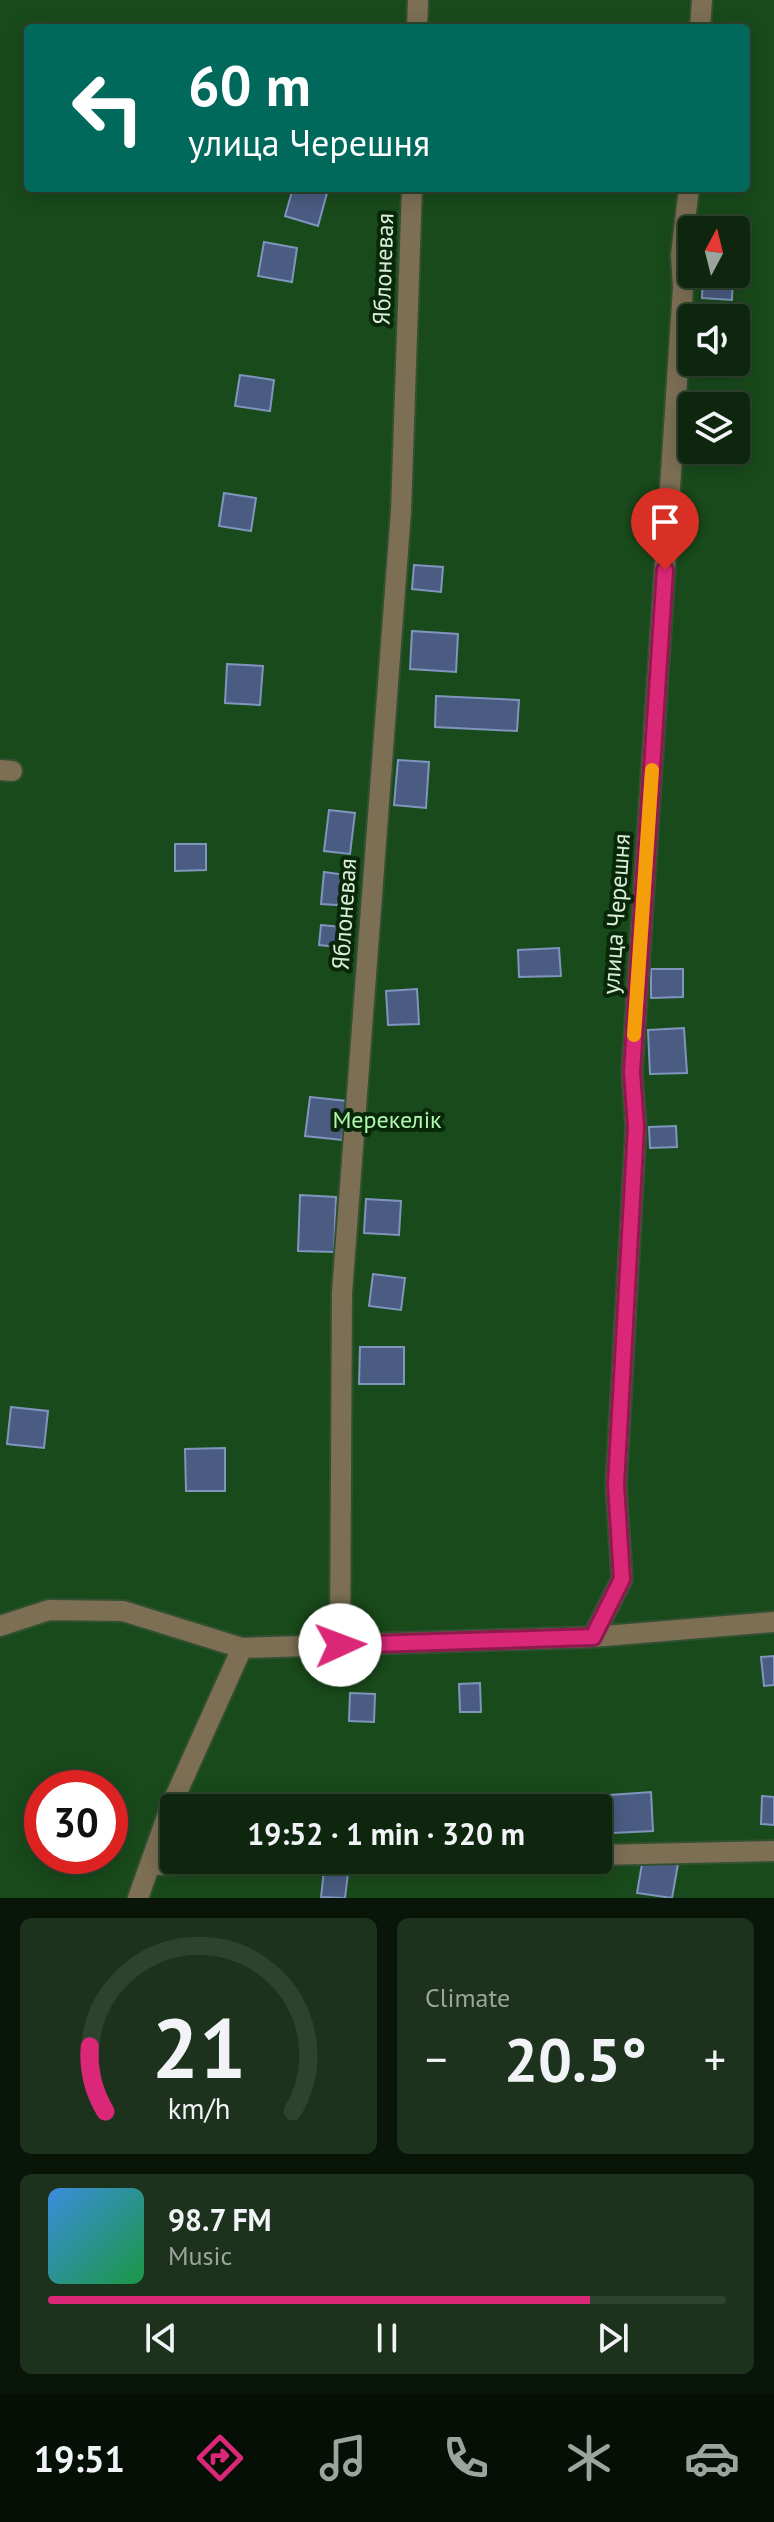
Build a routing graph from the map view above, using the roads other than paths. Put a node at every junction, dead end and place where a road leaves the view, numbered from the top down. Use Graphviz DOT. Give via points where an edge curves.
graph roads {
  1 [pos="418,0"];
  2 [pos="702,0"];
  3 [pos="417,24"];
  4 [pos="700,24"];
  5 [pos="412,192"];
  6 [pos="689,192"];
  7 [pos="774,1622"];
  8 [pos="0,1626"];
  9 [pos="593,1637"];
  10 [pos="340,1645"];
  11 [pos="242,1648"];
  12 [pos="774,1851"];
  13 [pos="612,1855"];
  14 [pos="150,1865"];
  15 [pos="160,1865"];
  16 [pos="138,1898"];
  1 -- 3 [label="street"];
  2 -- 4 [label="street"];
  5 -- 10 [label="street, Яблоневая" via="401,511 342,1293"];
  6 -- 9 [label="street, улица Черешня" via="632,1072 636,1127 616,1485 622,1579"];
  7 -- 9 [label="street"];
  8 -- 11 [label="street" via="49,1610 123,1611"];
  9 -- 10 [label="street"];
  10 -- 11 [label="street"];
  11 -- 14 [label="street"];
  12 -- 13 [label="street"];
  14 -- 15 [label="street"];
  14 -- 16 [label="street"];
}
